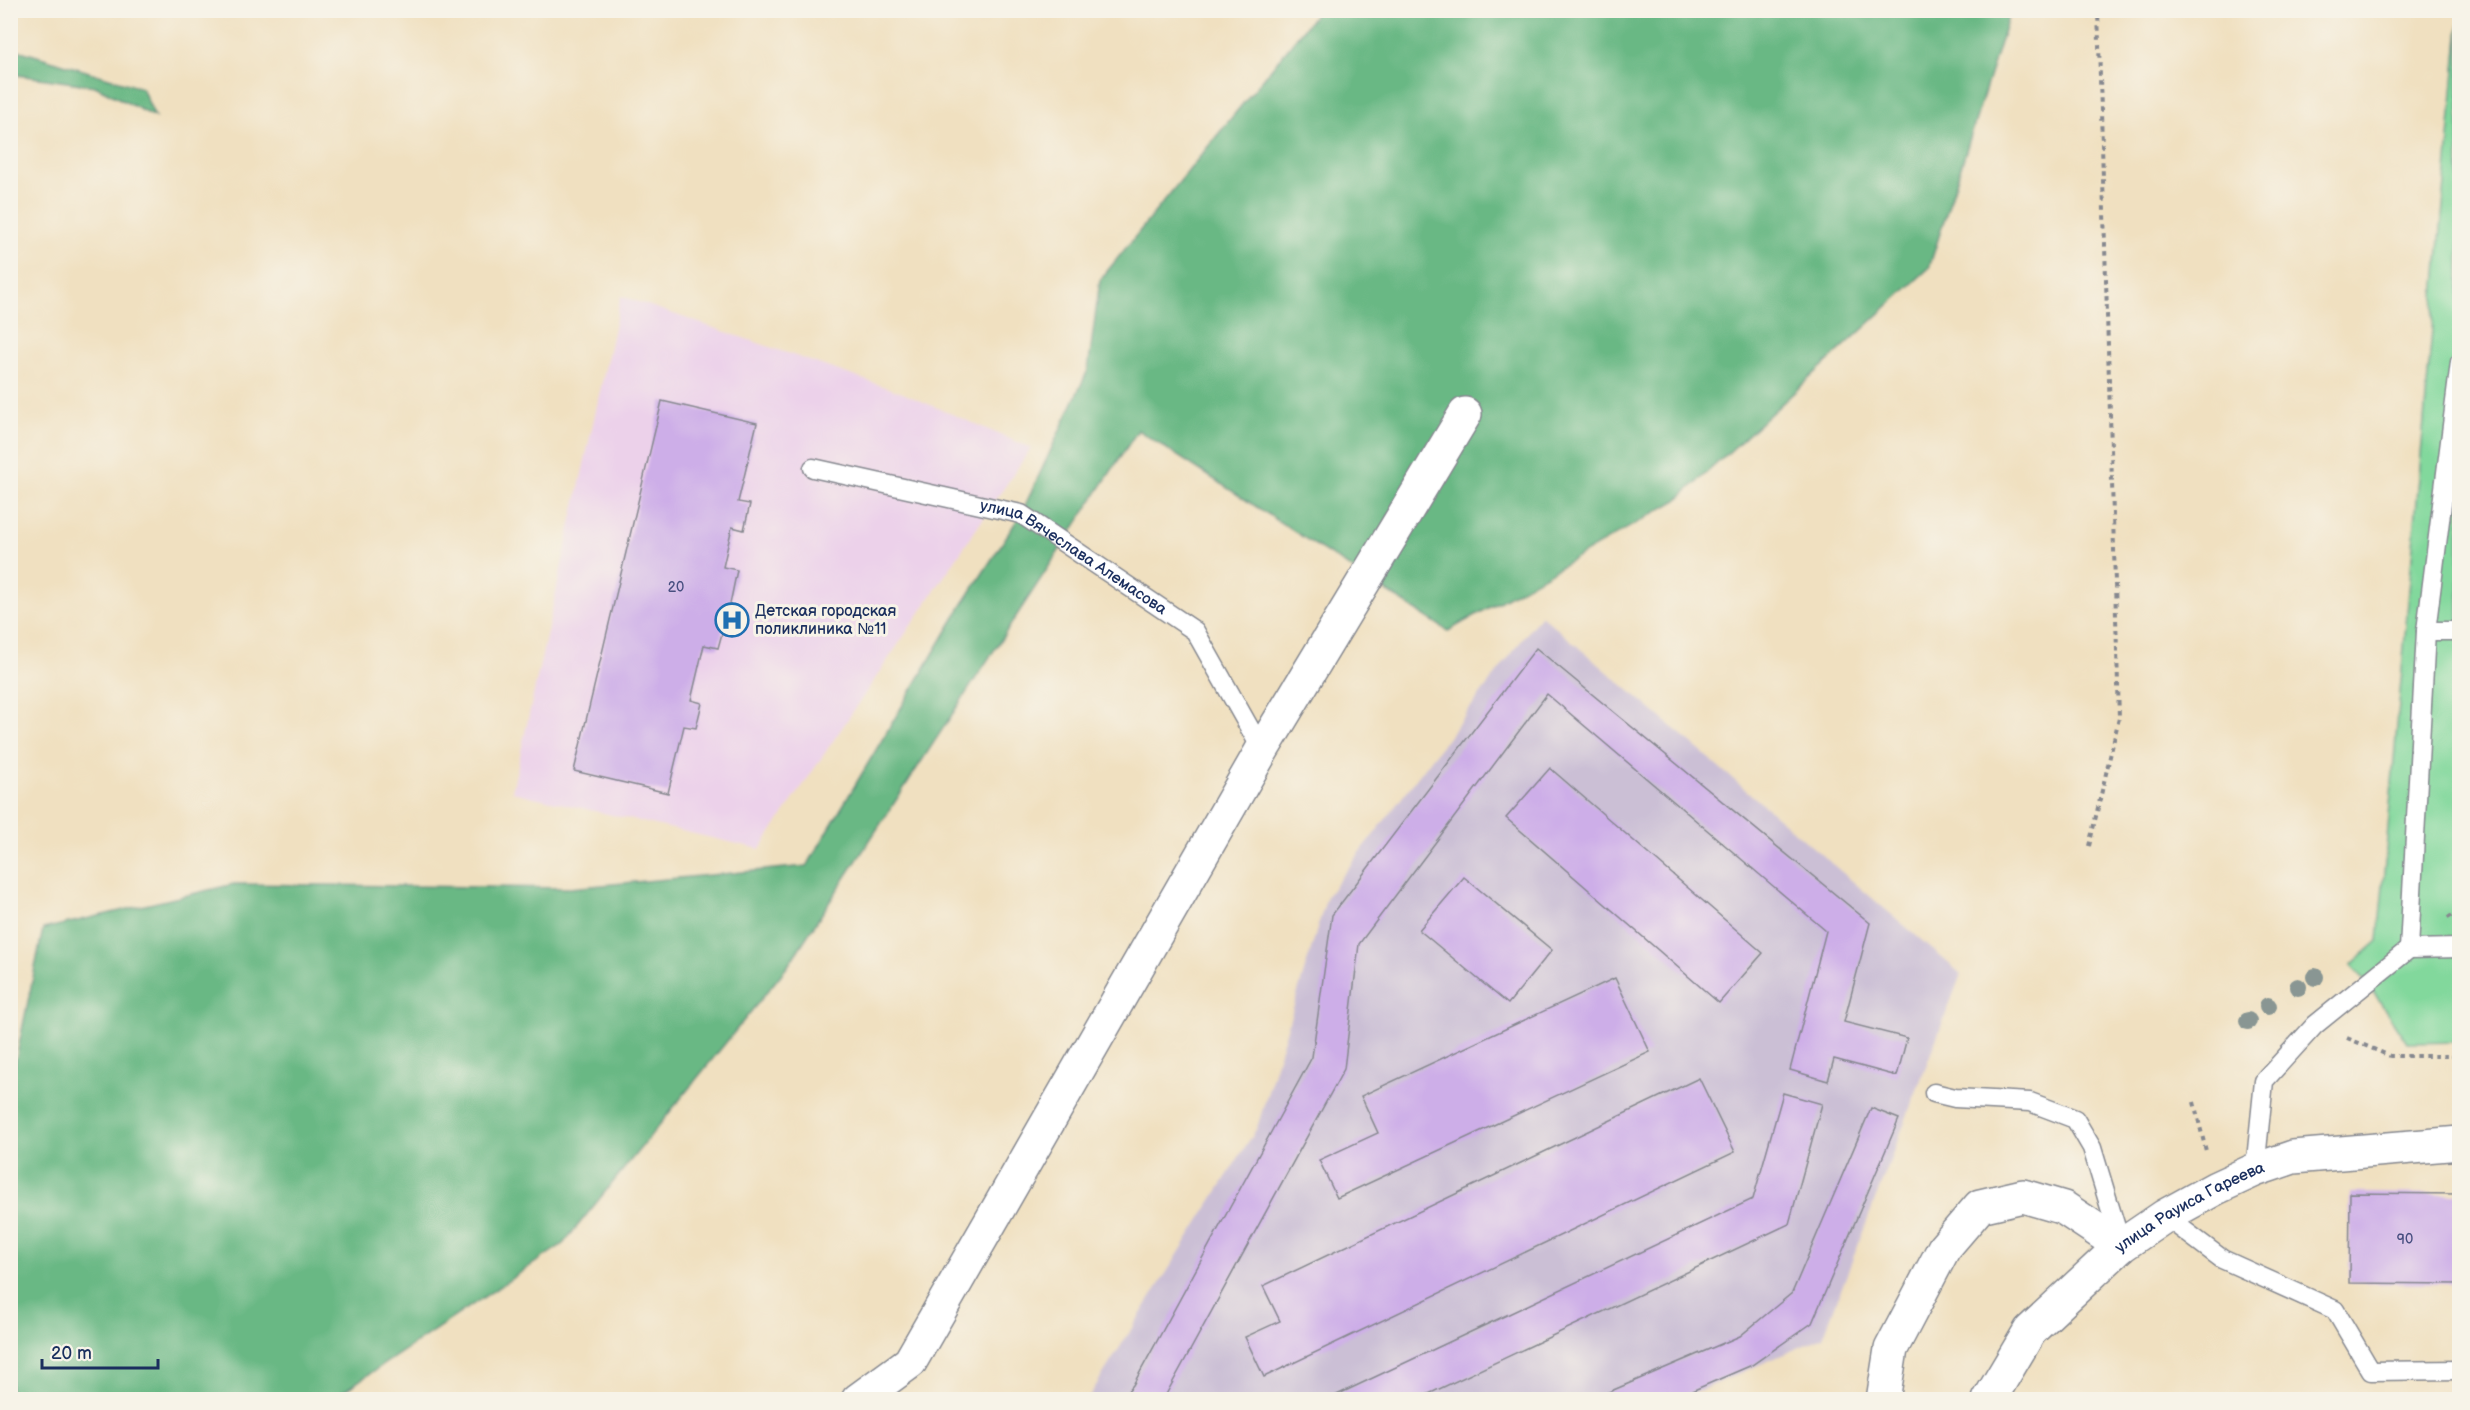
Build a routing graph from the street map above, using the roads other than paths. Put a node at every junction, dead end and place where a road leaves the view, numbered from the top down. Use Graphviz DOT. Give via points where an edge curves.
graph roads {
  1 [pos="2460,362"];
  2 [pos="1465,414"];
  3 [pos="813,468"];
  4 [pos="2426,631"];
  5 [pos="2460,631"];
  6 [pos="1262,750"];
  7 [pos="2460,948"];
  8 [pos="2409,949"];
  9 [pos="1934,1093"];
  10 [pos="2460,1143"];
  11 [pos="2255,1170"];
  12 [pos="2165,1216"];
  13 [pos="2121,1246"];
  14 [pos="2460,1370"];
  15 [pos="858,1400"];
  16 [pos="1883,1400"];
  17 [pos="1989,1400"];
  1 -- 4 [label="lane"];
  2 -- 6 [label="street"];
  3 -- 6 [label="lane, улица Вячеслава Алемасова" via="1021,514 1195,631"];
  4 -- 5 [label="lane"];
  4 -- 8 [label="lane"];
  6 -- 15 [label="street" via="910,1362"];
  7 -- 8 [label="lane"];
  8 -- 11 [label="lane" via="2315,1025 2264,1081"];
  9 -- 13 [label="lane" via="1955,1098 2030,1102 2074,1119 2092,1148"];
  10 -- 11 [label="street, улица Рауиса Гареева" via="2293,1157"];
  11 -- 12 [label="street, улица Рауиса Гареева"];
  12 -- 13 [label="street, улица Рауиса Гареева"];
  12 -- 14 [label="lane" via="2222,1259 2335,1310 2371,1371"];
  13 -- 16 [label="street" via="2064,1208 2023,1196 1980,1206 1944,1248 1891,1348"];
  13 -- 17 [label="street, улица Рауиса Гареева" via="2030,1331"];
}
